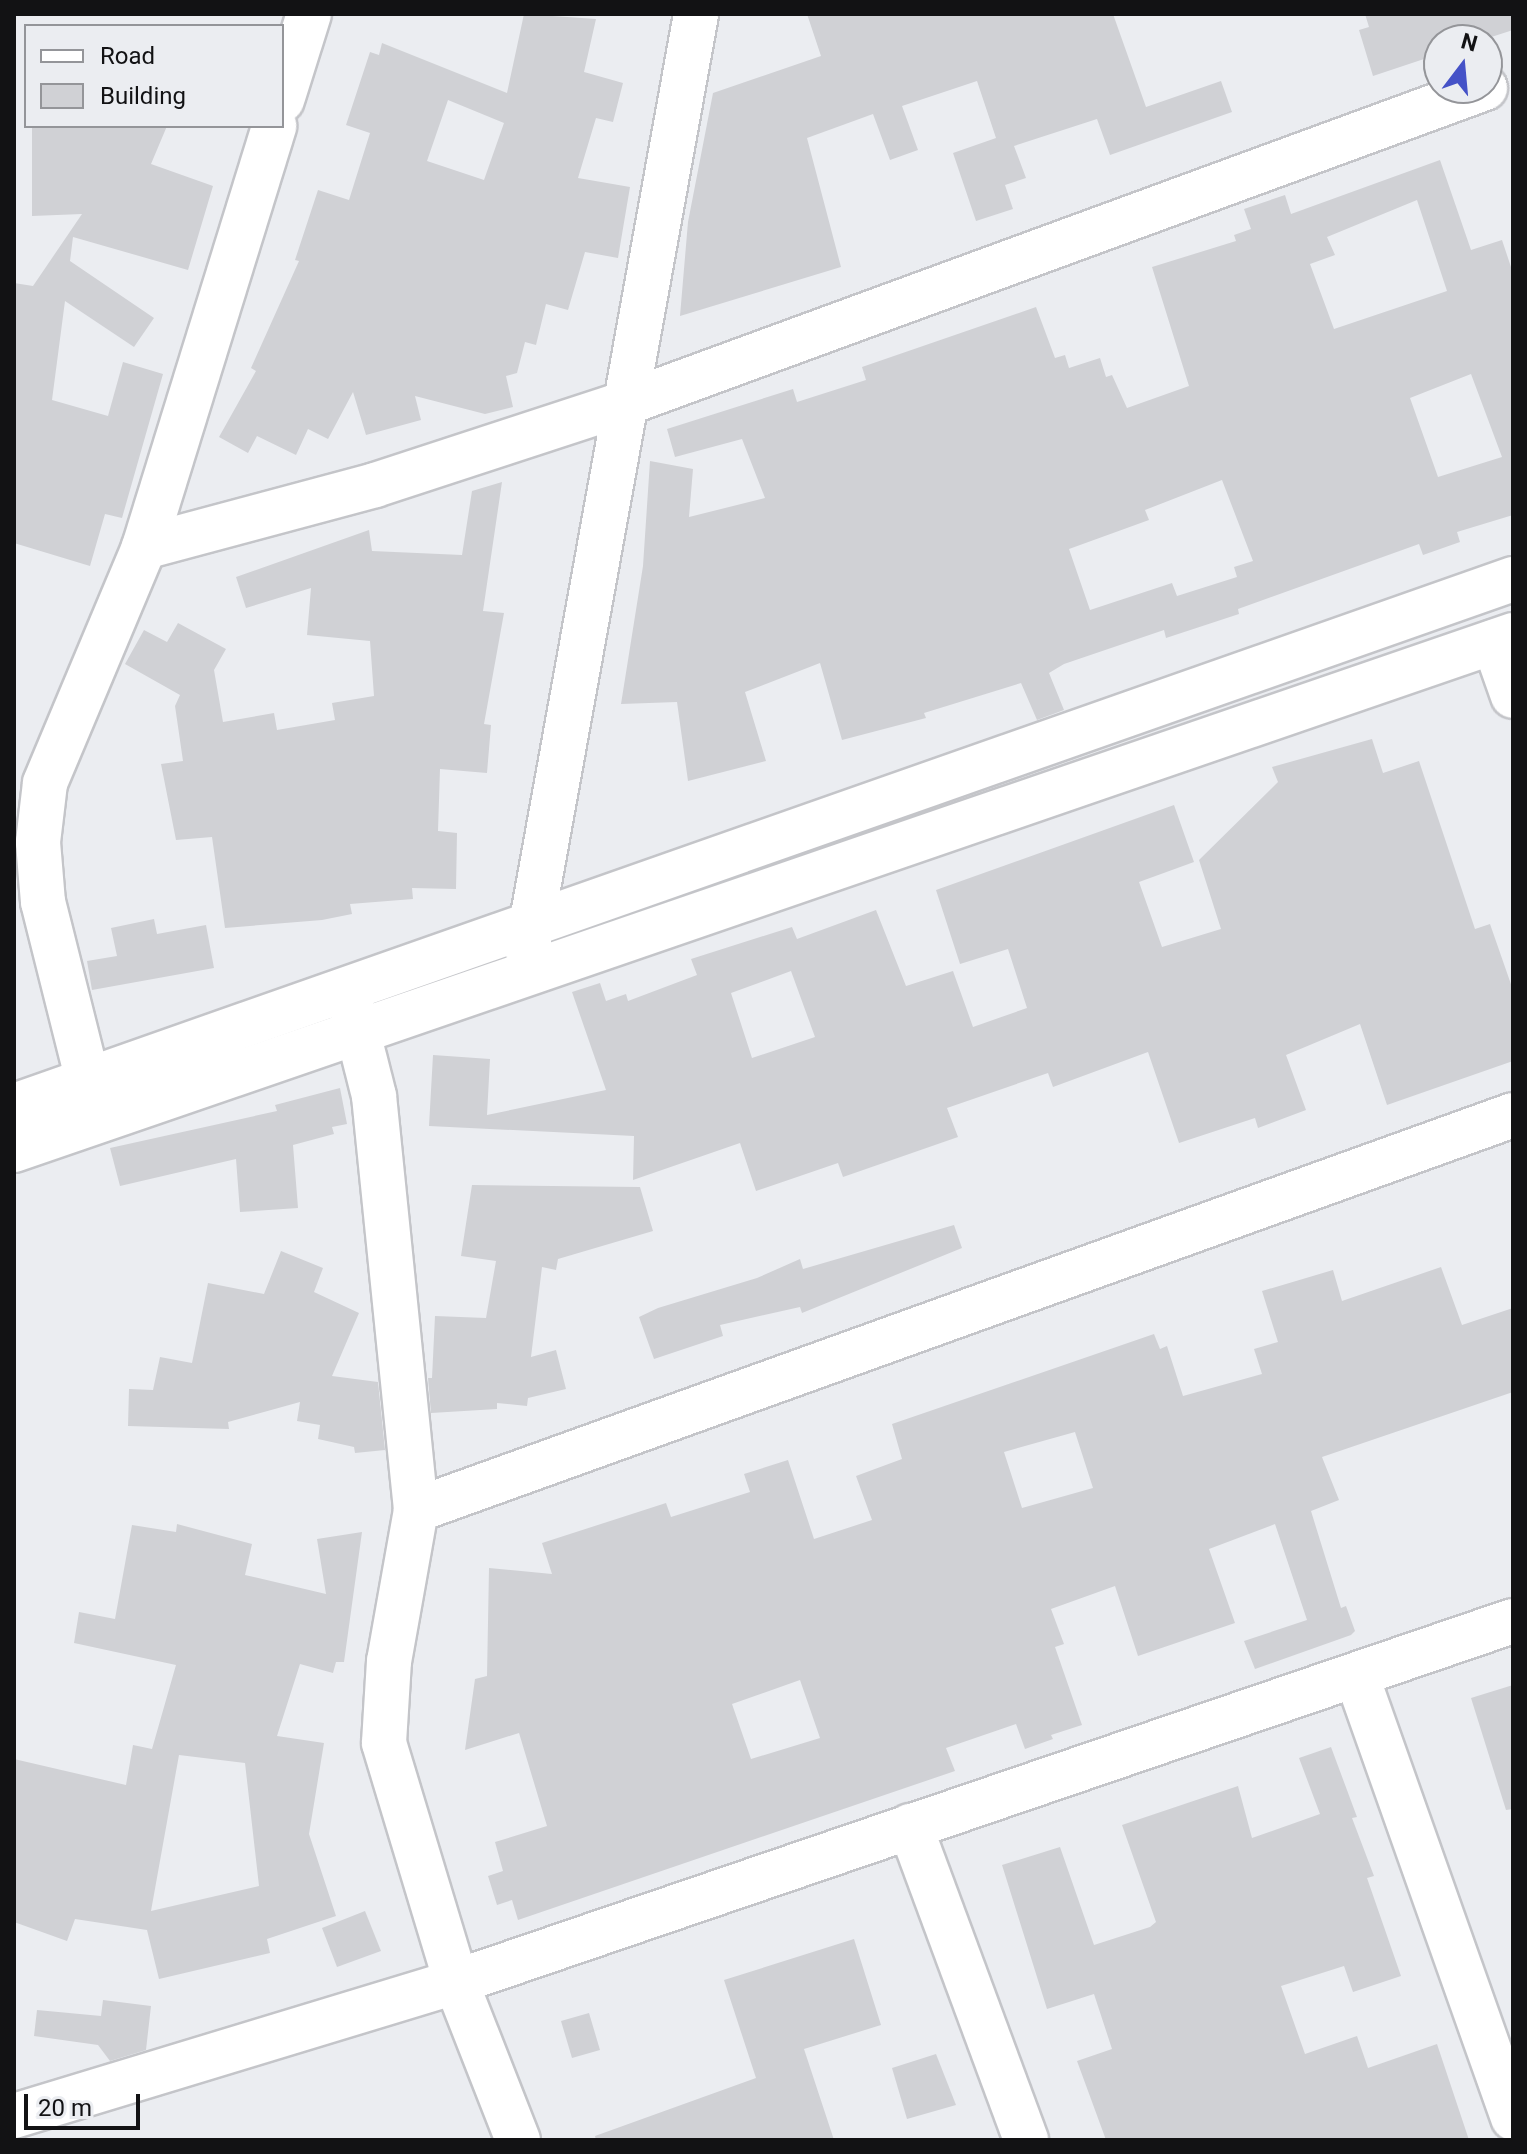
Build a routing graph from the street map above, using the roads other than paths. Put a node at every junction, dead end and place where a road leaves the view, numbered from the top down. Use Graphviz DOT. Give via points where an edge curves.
graph roads {
  1 [pos="309,14"];
  2 [pos="696,14"];
  3 [pos="284,94"];
  4 [pos="1442,104"];
  5 [pos="273,128"];
  6 [pos="626,403"];
  7 [pos="144,547"];
  8 [pos="1513,579"];
  9 [pos="1503,638"];
  10 [pos="1513,696"];
  11 [pos="532,923"];
  12 [pos="524,971"];
  13 [pos="344,988"];
  14 [pos="360,1030"];
  15 [pos="87,1077"];
  16 [pos="1513,1115"];
  17 [pos="16,1135"];
  18 [pos="416,1510"];
  19 [pos="1513,1621"];
  20 [pos="1357,1677"];
  21 [pos="910,1826"];
  22 [pos="456,1982"];
  23 [pos="14,2116"];
  24 [pos="1513,2118"];
  25 [pos="518,2140"];
  26 [pos="1026,2140"];
  1 -- 3 [label="street"];
  2 -- 6 [label="street"];
  4 -- 6 [label="street"];
  5 -- 7 [label="street"];
  6 -- 7 [label="street" via="375,485"];
  6 -- 11 [label="street"];
  7 -- 15 [label="street" via="45,783 38,842 43,902"];
  8 -- 11 [label="street"];
  9 -- 10 [label="street"];
  9 -- 12 [label="street"];
  11 -- 12 [label="street"];
  11 -- 13 [label="street"];
  12 -- 14 [label="street"];
  13 -- 14 [label="street"];
  13 -- 15 [label="street"];
  14 -- 17 [label="street"];
  14 -- 18 [label="street" via="393,1258"];
  15 -- 17 [label="street"];
  16 -- 18 [label="street"];
  18 -- 22 [label="street" via="389,1661 384,1743"];
  19 -- 20 [label="street"];
  20 -- 21 [label="street"];
  20 -- 24 [label="street"];
  21 -- 22 [label="street"];
  21 -- 26 [label="street"];
  22 -- 23 [label="street"];
  22 -- 25 [label="street"];
}
